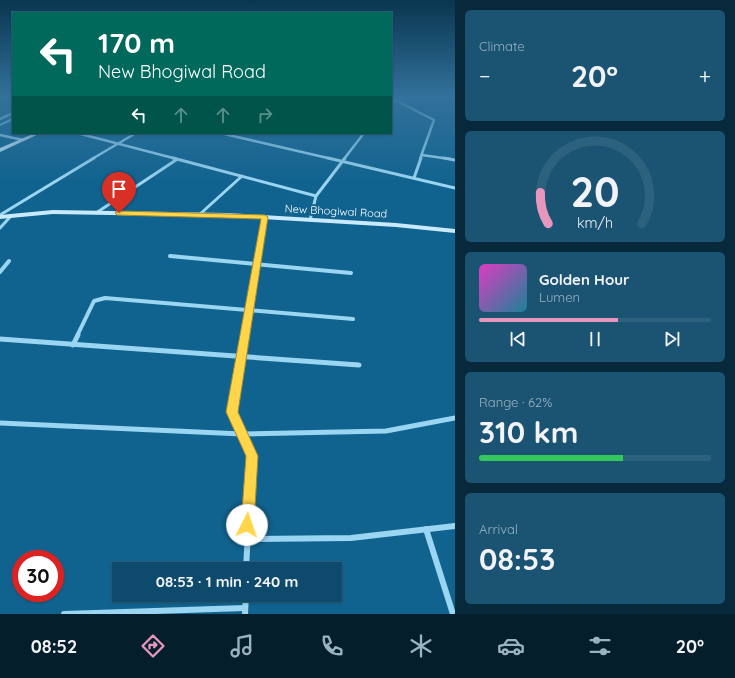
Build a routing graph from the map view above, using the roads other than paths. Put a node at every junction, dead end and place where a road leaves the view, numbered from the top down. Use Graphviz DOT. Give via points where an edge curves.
graph roads {
  1 [pos="432,125"];
  2 [pos="37,134"];
  3 [pos="80,134"];
  4 [pos="134,134"];
  5 [pos="225,134"];
  6 [pos="363,134"];
  7 [pos="0,135"];
  8 [pos="84,135"];
  9 [pos="23,140"];
  10 [pos="117,144"];
  11 [pos="0,150"];
  12 [pos="422,155"];
  13 [pos="176,160"];
  14 [pos="343,160"];
  15 [pos="455,160"];
  16 [pos="242,176"];
  17 [pos="414,178"];
  18 [pos="455,188"];
  19 [pos="316,196"];
  20 [pos="96,213"];
  21 [pos="199,215"];
  22 [pos="0,216"];
  23 [pos="11,216"];
  24 [pos="265,217"];
  25 [pos="310,220"];
  26 [pos="0,228"];
  27 [pos="455,231"];
  28 [pos="170,256"];
  29 [pos="9,261"];
  30 [pos="257,264"];
  31 [pos="0,272"];
  32 [pos="351,273"];
  33 [pos="249,310"];
  34 [pos="353,319"];
  35 [pos="0,339"];
  36 [pos="73,345"];
  37 [pos="241,357"];
  38 [pos="359,365"];
  39 [pos="455,418"];
  40 [pos="0,423"];
  41 [pos="242,434"];
  42 [pos="455,526"];
  43 [pos="426,529"];
  44 [pos="246,539"];
  45 [pos="246,562"];
  46 [pos="245,611"];
  47 [pos="64,614"];
  48 [pos="453,614"];
  1 -- 12 [label="street"];
  2 -- 9 [label="street"];
  3 -- 8 [label="street"];
  4 -- 10 [label="street"];
  5 -- 14 [label="street"];
  6 -- 14 [label="street"];
  7 -- 9 [label="street"];
  8 -- 10 [label="street"];
  9 -- 11 [label="street"];
  10 -- 13 [label="street"];
  10 -- 22 [label="street"];
  12 -- 15 [label="street"];
  12 -- 17 [label="street"];
  13 -- 16 [label="street"];
  13 -- 20 [label="street"];
  14 -- 17 [label="street"];
  14 -- 19 [label="street"];
  16 -- 19 [label="street"];
  16 -- 21 [label="street"];
  17 -- 18 [label="street"];
  19 -- 25 [label="street"];
  20 -- 21 [label="street, New Bhogiwal Road"];
  20 -- 23 [label="street, New Bhogiwal Road" via="53,212"];
  21 -- 24 [label="street, New Bhogiwal Road"];
  22 -- 23 [label="street, New Bhogiwal Road"];
  23 -- 26 [label="street"];
  24 -- 25 [label="street, New Bhogiwal Road"];
  24 -- 30 [label="street"];
  25 -- 27 [label="street, New Bhogiwal Road" via="396,224"];
  28 -- 30 [label="street"];
  29 -- 31 [label="street"];
  30 -- 32 [label="street"];
  30 -- 33 [label="street"];
  33 -- 34 [label="street"];
  33 -- 36 [label="street" via="98,298 94,301"];
  33 -- 37 [label="street"];
  35 -- 36 [label="street"];
  36 -- 37 [label="street"];
  37 -- 38 [label="street"];
  37 -- 41 [label="street" via="232,412"];
  39 -- 41 [label="street" via="386,431"];
  40 -- 41 [label="street"];
  41 -- 44 [label="street" via="252,456"];
  42 -- 43 [label="street"];
  43 -- 44 [label="street" via="351,538"];
  43 -- 48 [label="street"];
  44 -- 45 [label="street"];
  46 -- 47 [label="street"];
}
